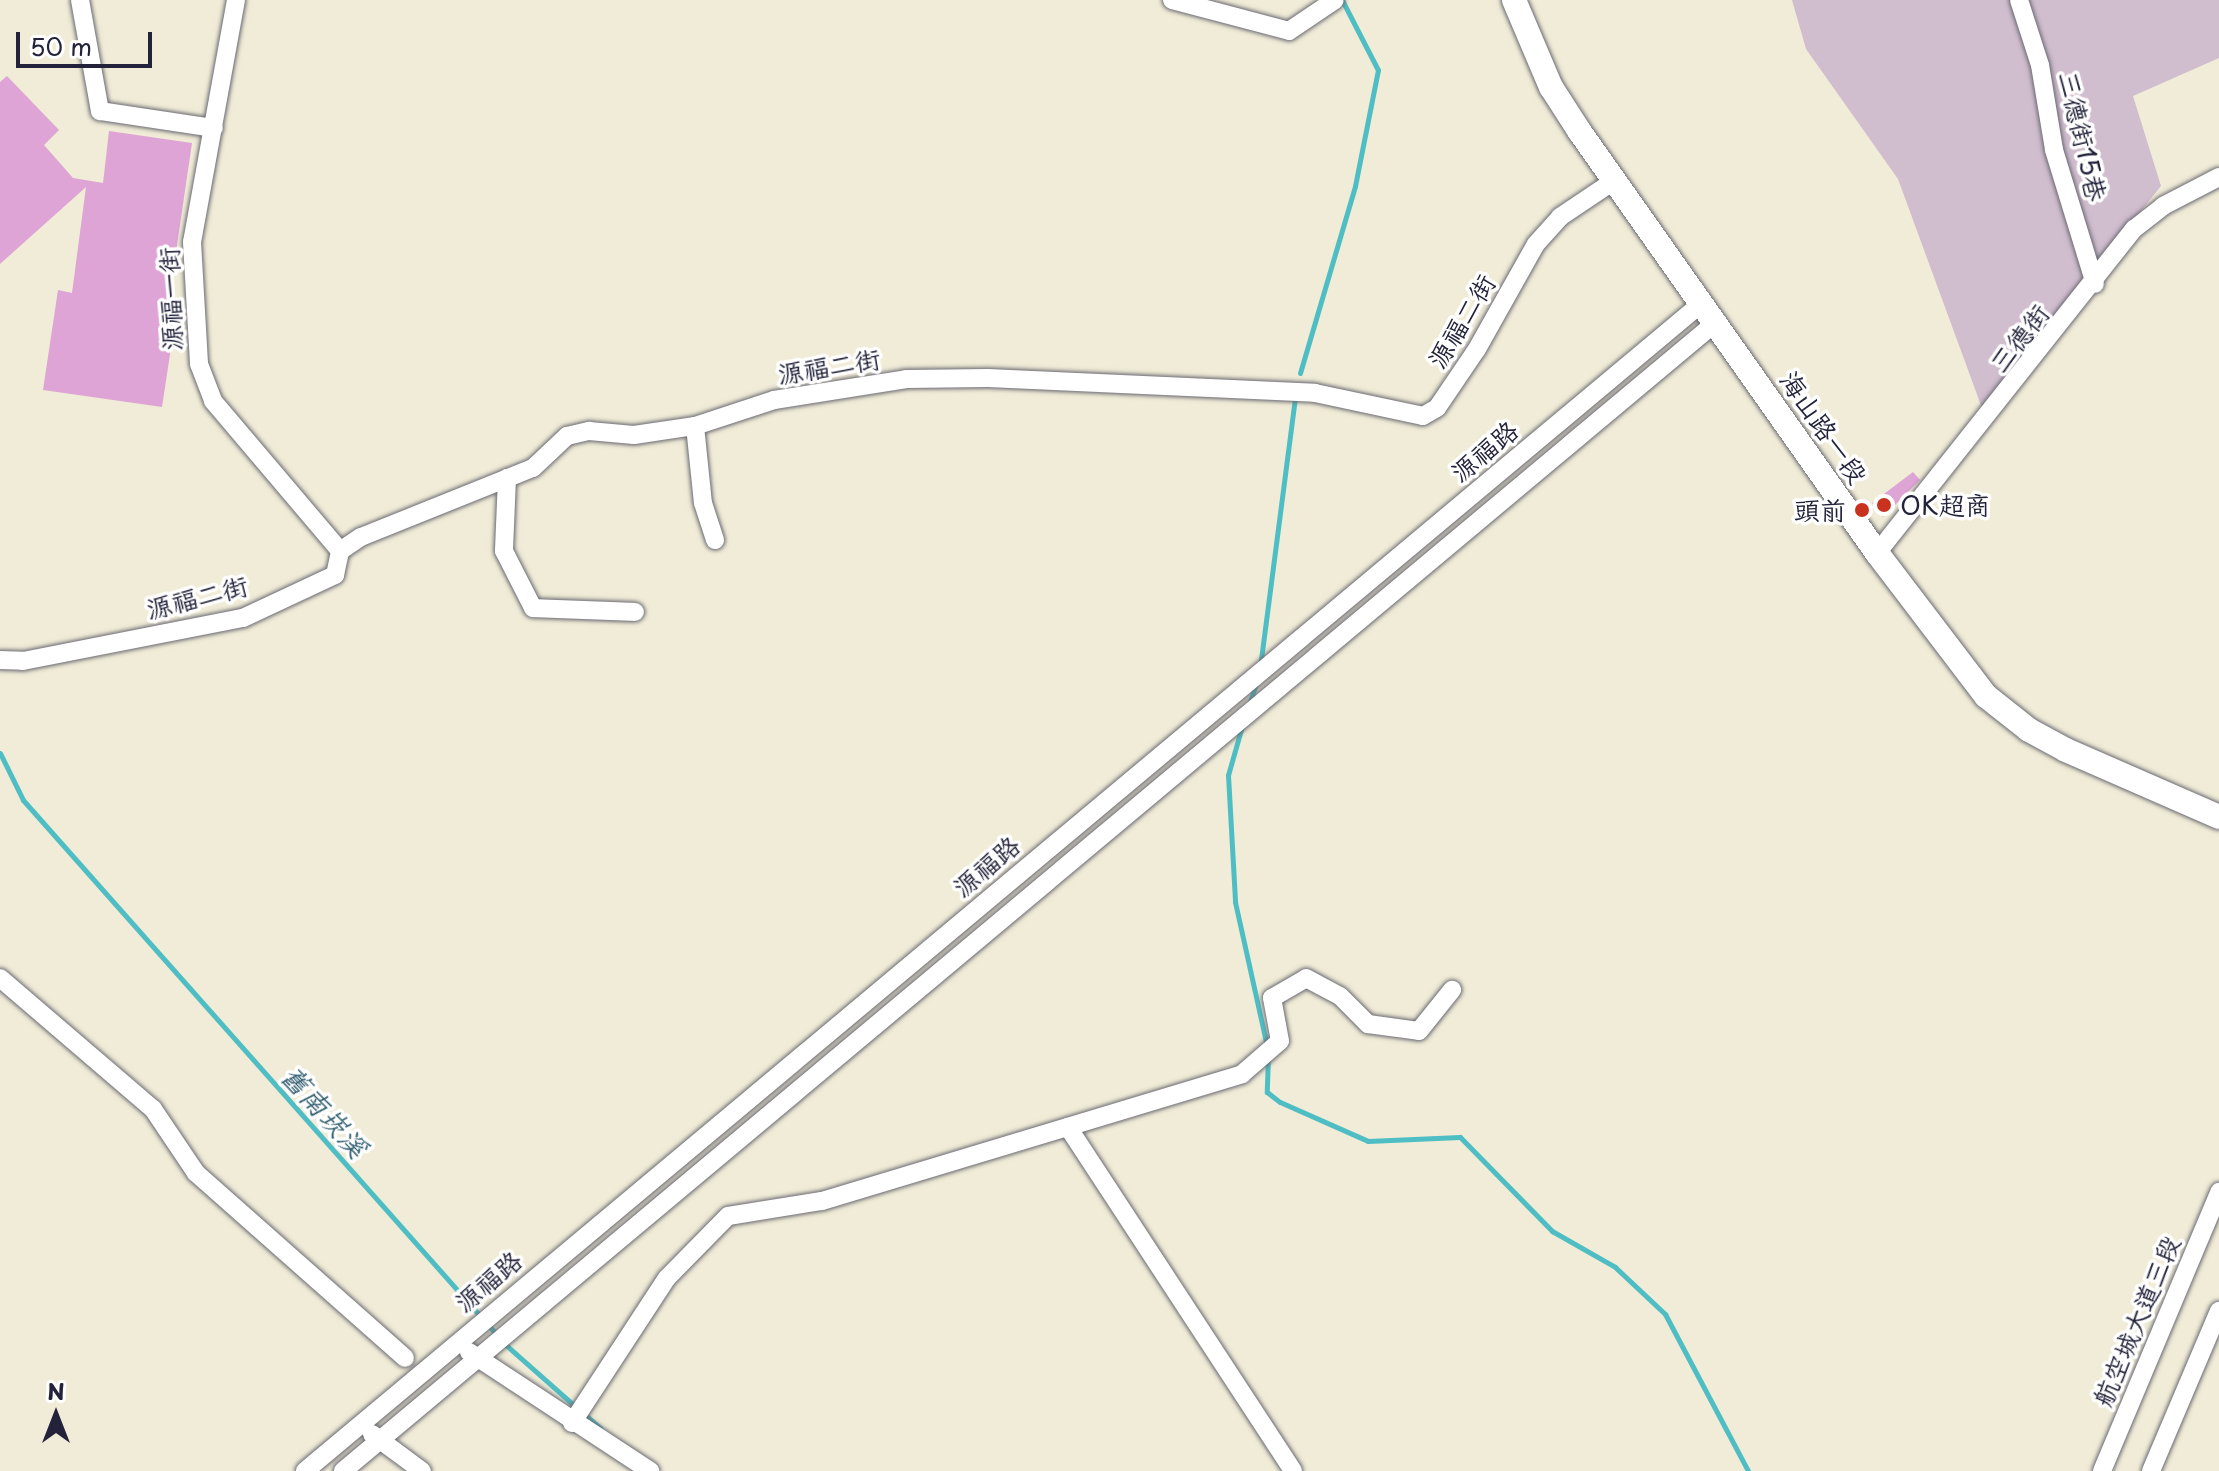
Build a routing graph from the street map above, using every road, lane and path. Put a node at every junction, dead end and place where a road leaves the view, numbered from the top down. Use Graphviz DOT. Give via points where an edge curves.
graph roads {
  1 [pos="80,0"];
  2 [pos="236,0"];
  3 [pos="1172,0"];
  4 [pos="1335,0"];
  5 [pos="1514,0"];
  6 [pos="2019,0"];
  7 [pos="214,128"];
  8 [pos="2219,177"];
  9 [pos="1615,180"];
  10 [pos="2095,284"];
  11 [pos="1709,312"];
  12 [pos="695,426"];
  13 [pos="507,478"];
  14 [pos="715,540"];
  15 [pos="340,551"];
  16 [pos="1877,553"];
  17 [pos="635,612"];
  18 [pos="0,660"];
  19 [pos="2219,817"];
  20 [pos="0,978"];
  21 [pos="1452,990"];
  22 [pos="1068,1127"];
  23 [pos="2219,1192"];
  24 [pos="2219,1311"];
  25 [pos="456,1342"];
  26 [pos="405,1358"];
  27 [pos="476,1358"];
  28 [pos="573,1422"];
  29 [pos="362,1424"];
  30 [pos="379,1441"];
  31 [pos="305,1471"];
  32 [pos="343,1471"];
  33 [pos="422,1471"];
  34 [pos="650,1471"];
  35 [pos="1293,1471"];
  36 [pos="2102,1471"];
  37 [pos="2151,1471"];
  1 -- 7 [label="street" via="100,111"];
  2 -- 7 [label="street, 源福一街"];
  3 -- 4 [label="street" via="1289,31"];
  5 -- 9 [label="main road, 海山路一段" via="1551,87"];
  6 -- 10 [label="street, 三德街15巷" via="2040,65 2054,150"];
  7 -- 15 [label="street, 源福一街" via="192,242 199,364 213,401"];
  8 -- 10 [label="street, 三德街" via="2163,206 2134,229"];
  9 -- 11 [label="main road, 海山路一段"];
  9 -- 12 [label="street, 源福二街" via="1560,217 1536,244 1477,349 1437,408 1423,416 1315,393 906,379 804,396"];
  10 -- 16 [label="street, 三德街"];
  11 -- 16 [label="main road, 海山路一段"];
  11 -- 25 [label="street, 源福路"];
  11 -- 27 [label="street, 源福路"];
  12 -- 13 [label="street, 源福二街" via="567,436 533,468"];
  12 -- 14 [label="street" via="703,503"];
  13 -- 15 [label="street, 源福二街" via="361,537"];
  13 -- 17 [label="street" via="504,551 533,608"];
  15 -- 18 [label="street, 源福二街" via="335,575 243,618 23,661"];
  16 -- 19 [label="main road, 海山路一段" via="1986,696 2029,730"];
  20 -- 26 [label="street" via="153,1109 196,1173"];
  21 -- 22 [label="street" via="1419,1031 1368,1024 1340,996 1306,978 1272,998 1278,1043 1242,1074"];
  22 -- 28 [label="street" via="822,1201 728,1216 667,1278"];
  22 -- 35 [label="street"];
  23 -- 36 [label="street, 航空城大道三段"];
  24 -- 37 [label="street"];
  25 -- 27 [label="street"];
  25 -- 29 [label="street, 源福路"];
  27 -- 28 [label="street"];
  27 -- 30 [label="street, 源福路"];
  28 -- 34 [label="street"];
  29 -- 30 [label="street"];
  29 -- 31 [label="street, 源福路"];
  30 -- 32 [label="street, 源福路"];
  30 -- 33 [label="street"];
}
